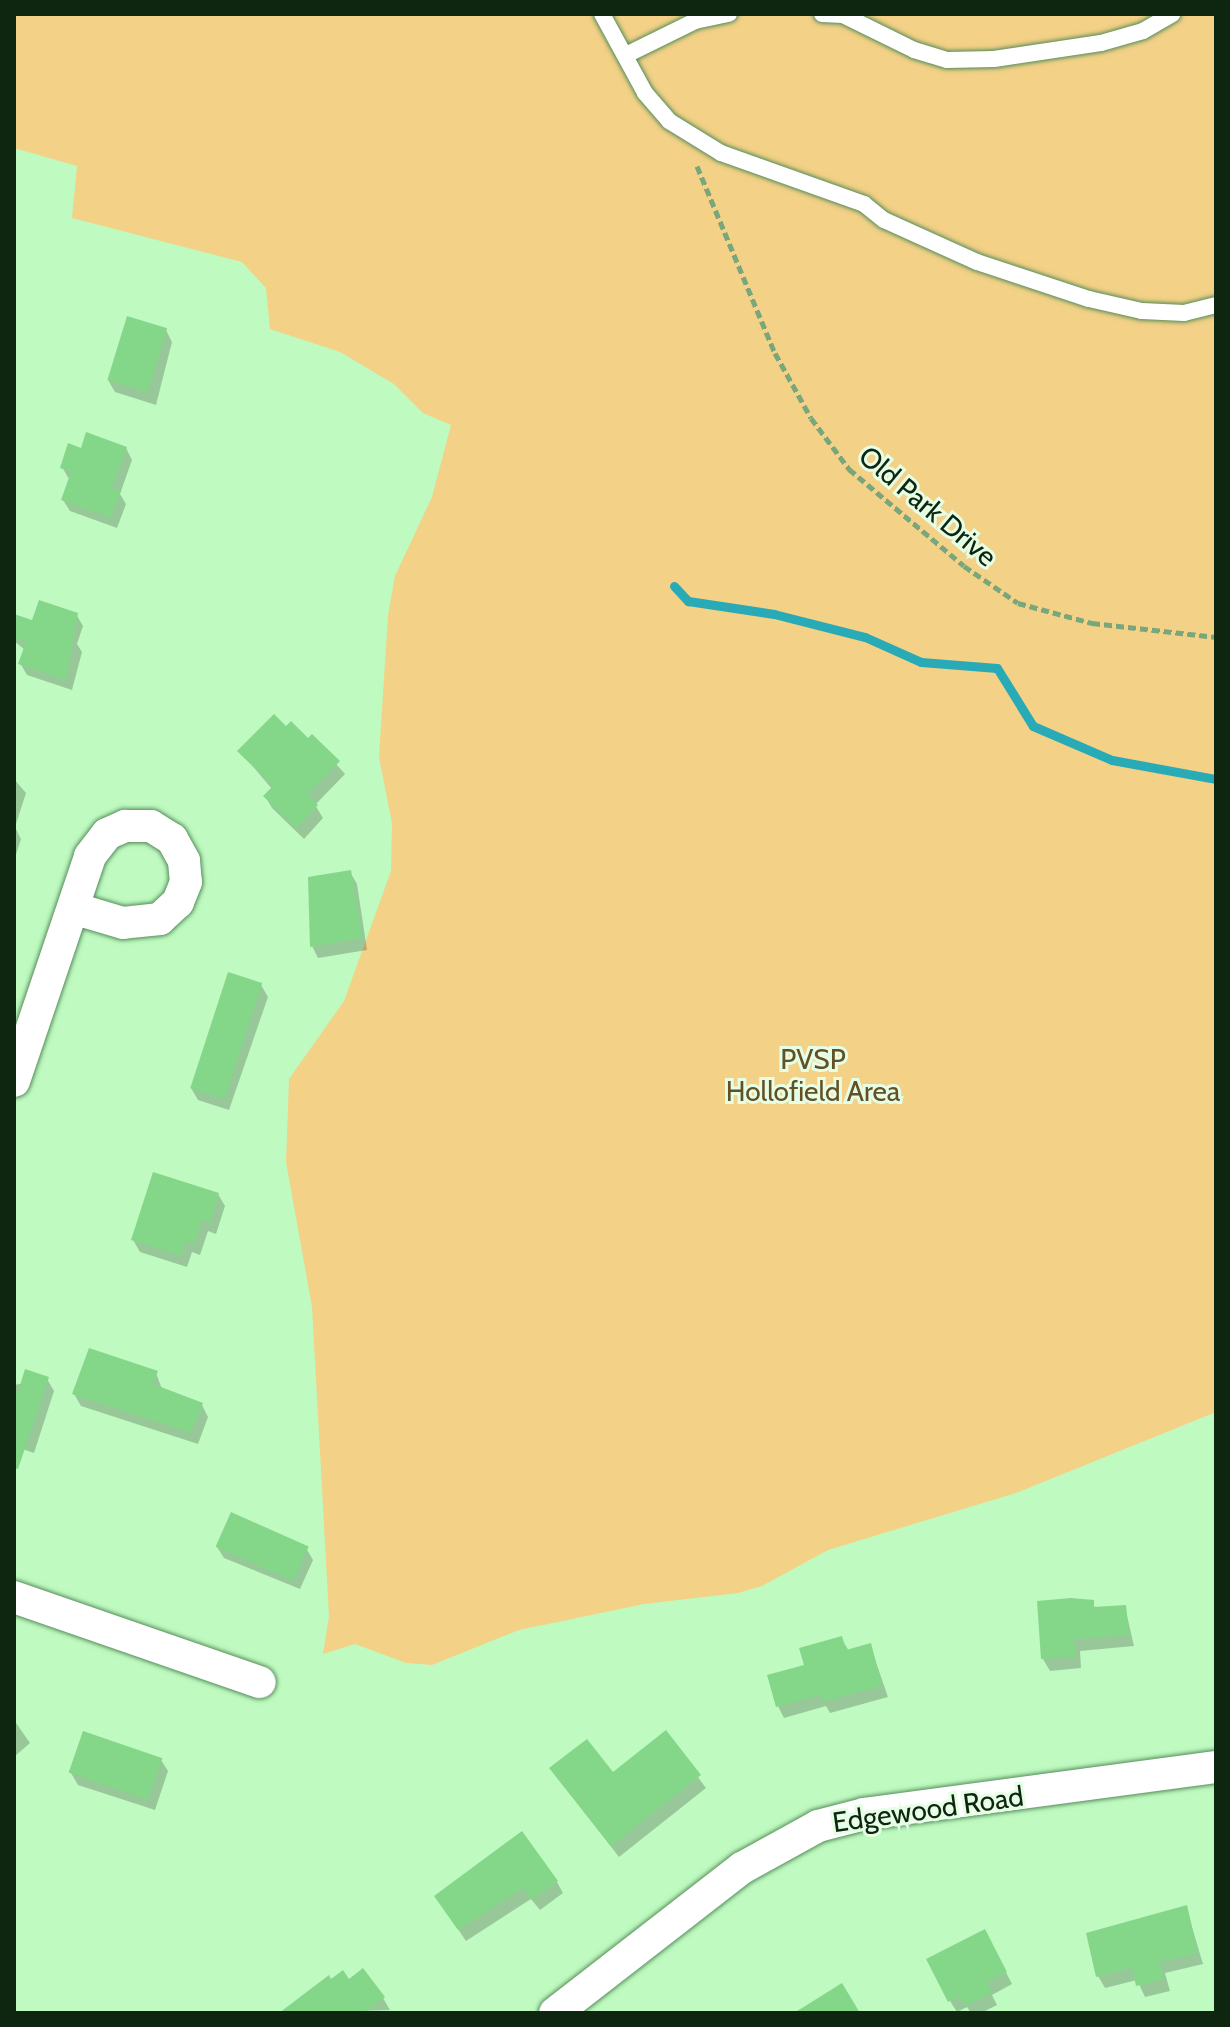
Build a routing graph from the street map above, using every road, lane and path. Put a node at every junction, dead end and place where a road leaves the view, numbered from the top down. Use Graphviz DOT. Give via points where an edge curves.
graph roads {
  1 [pos="602,14"];
  2 [pos="729,14"];
  3 [pos="822,14"];
  4 [pos="1172,14"];
  5 [pos="626,55"];
  6 [pos="669,121"];
  7 [pos="1216,305"];
  8 [pos="1216,637"];
  9 [pos="73,908"];
  10 [pos="14,1081"];
  11 [pos="14,1597"];
  12 [pos="260,1682"];
  13 [pos="1216,1767"];
  14 [pos="555,2013"];
  1 -- 5 [label="lane"];
  2 -- 5 [label="lane" via="695,21"];
  3 -- 4 [label="lane" via="843,15 947,60 994,59 1101,43 1143,31"];
  5 -- 6 [label="lane" via="645,93"];
  6 -- 7 [label="lane" via="721,153 864,204 884,220 977,262 1142,311 1184,313"];
  6 -- 8 [label="path, Old Park Drive" via="703,176 775,353 811,418 849,469 964,566 1018,603 1092,623"];
  9 -- 9 [label="street" via="90,856 107,834 125,826 151,826 172,839 184,861 186,882 178,902 146,924"];
  9 -- 10 [label="street"];
  11 -- 12 [label="street"];
  13 -- 14 [label="street, Edgewood Road" via="864,1814 818,1826 742,1868"];
}
